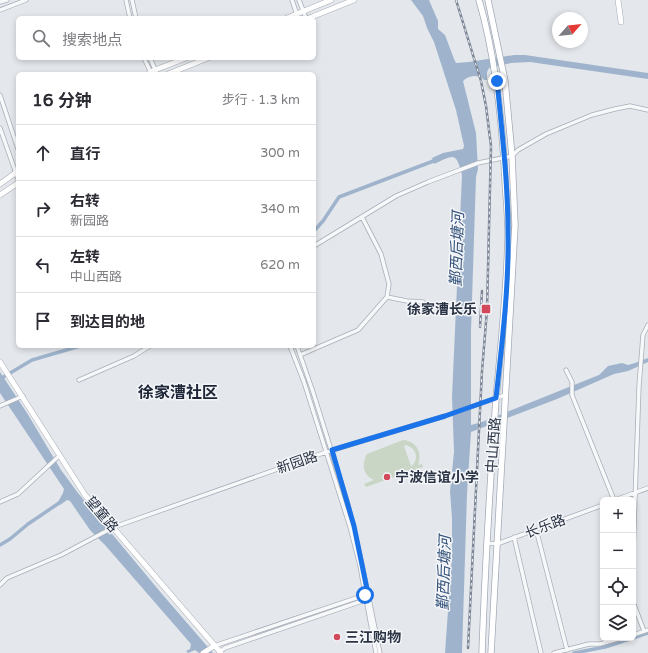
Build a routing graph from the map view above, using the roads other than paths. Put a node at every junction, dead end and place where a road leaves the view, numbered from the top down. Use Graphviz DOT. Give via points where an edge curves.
graph roads {
  1 [pos="7,0"];
  2 [pos="26,0"];
  3 [pos="126,0"];
  4 [pos="132,0"];
  5 [pos="292,0"];
  6 [pos="299,0"];
  7 [pos="331,0"];
  8 [pos="354,0"];
  9 [pos="479,0"];
  10 [pos="488,0"];
  11 [pos="618,0"];
  12 [pos="0,2"];
  13 [pos="0,10"];
  14 [pos="303,11"];
  15 [pos="130,16"];
  16 [pos="136,16"];
  17 [pos="297,16"];
  18 [pos="306,16"];
  19 [pos="312,16"];
  20 [pos="621,22"];
  21 [pos="145,60"];
  22 [pos="150,60"];
  23 [pos="181,60"];
  24 [pos="203,60"];
  25 [pos="151,72"];
  26 [pos="152,72"];
  27 [pos="154,72"];
  28 [pos="173,72"];
  29 [pos="0,95"];
  30 [pos="648,110"];
  31 [pos="0,128"];
  32 [pos="16,143"];
  33 [pos="512,156"];
  34 [pos="504,158"];
  35 [pos="16,169"];
  36 [pos="16,173"];
  37 [pos="0,184"];
  38 [pos="16,184"];
  39 [pos="0,195"];
  40 [pos="362,217"];
  41 [pos="316,245"];
  42 [pos="387,297"];
  43 [pos="423,302"];
  44 [pos="648,325"];
  45 [pos="316,347"];
  46 [pos="147,348"];
  47 [pos="291,348"];
  48 [pos="298,348"];
  49 [pos="314,348"];
  50 [pos="300,354"];
  51 [pos="295,357"];
  52 [pos="0,362"];
  53 [pos="566,370"];
  54 [pos="79,380"];
  55 [pos="505,395"];
  56 [pos="23,396"];
  57 [pos="496,398"];
  58 [pos="0,406"];
  59 [pos="332,450"];
  60 [pos="326,452"];
  61 [pos="60,455"];
  62 [pos="648,488"];
  63 [pos="636,492"];
  64 [pos="613,497"];
  65 [pos="622,497"];
  66 [pos="0,502"];
  67 [pos="600,506"];
  68 [pos="112,528"];
  69 [pos="536,529"];
  70 [pos="634,533"];
  71 [pos="514,537"];
  72 [pos="486,542"];
  73 [pos="497,544"];
  74 [pos="0,586"];
  75 [pos="367,597"];
  76 [pos="634,605"];
  77 [pos="646,631"];
  78 [pos="636,634"];
  79 [pos="611,641"];
  80 [pos="214,646"];
  81 [pos="567,650"];
  82 [pos="202,653"];
  83 [pos="219,653"];
  84 [pos="376,653"];
  85 [pos="380,653"];
  86 [pos="482,653"];
  87 [pos="491,653"];
  88 [pos="541,653"];
  89 [pos="554,653"];
  1 -- 12 [label="street"];
  2 -- 13 [label="street"];
  3 -- 15 [label="street"];
  4 -- 16 [label="street"];
  5 -- 17 [label="street"];
  6 -- 14 [label="street"];
  7 -- 14 [label="main road"];
  8 -- 19 [label="main road"];
  9 -- 34 [label="main road, 中山西路" via="486,22 497,81"];
  10 -- 33 [label="main road, 中山西路" via="505,81"];
  11 -- 20 [label="main road"];
  14 -- 17 [label="main road"];
  14 -- 18 [label="street"];
  21 -- 25 [label="street"];
  22 -- 26 [label="street"];
  23 -- 27 [label="main road"];
  24 -- 28 [label="main road"];
  29 -- 32 [label="street"];
  30 -- 33 [label="street" via="630,106 592,115 546,134"];
  31 -- 35 [label="street"];
  33 -- 34 [label="street"];
  33 -- 55 [label="main road, 中山西路" via="515,225"];
  34 -- 40 [label="street" via="458,170 396,196"];
  34 -- 57 [label="main road, 中山西路" via="508,234 505,309"];
  36 -- 37 [label="main road"];
  38 -- 39 [label="main road"];
  40 -- 41 [label="street"];
  40 -- 42 [label="street" via="381,254 389,284"];
  42 -- 43 [label="street"];
  42 -- 45 [label="street" via="358,330"];
  44 -- 63 [label="street" via="643,335"];
  46 -- 54 [label="street"];
  47 -- 51 [label="street"];
  48 -- 50 [label="street"];
  49 -- 50 [label="street"];
  50 -- 51 [label="street"];
  50 -- 59 [label="street"];
  51 -- 60 [label="street"];
  52 -- 56 [label="main road, 望童路"];
  53 -- 64 [label="street" via="572,382 572,395"];
  55 -- 57 [label="street, 新园路"];
  55 -- 73 [label="main road, 中山西路"];
  56 -- 58 [label="street"];
  56 -- 61 [label="main road, 望童路"];
  57 -- 59 [label="street, 新园路"];
  57 -- 72 [label="main road, 中山西路"];
  59 -- 60 [label="street, 新园路"];
  59 -- 75 [label="street" via="354,526"];
  60 -- 68 [label="street, 新园路"];
  60 -- 75 [label="street" via="350,527"];
  61 -- 66 [label="street" via="18,494"];
  61 -- 68 [label="main road, 望童路" via="85,495"];
  62 -- 63 [label="street"];
  63 -- 65 [label="street"];
  63 -- 70 [label="street"];
  67 -- 69 [label="street, 长乐路"];
  68 -- 74 [label="street, 新园路" via="62,555 7,578"];
  68 -- 80 [label="main road, 望童路"];
  69 -- 71 [label="street, 长乐路"];
  69 -- 81 [label="street"];
  71 -- 73 [label="street, 长乐路"];
  71 -- 88 [label="street"];
  72 -- 73 [label="street"];
  72 -- 86 [label="main road, 中山西路"];
  73 -- 87 [label="main road, 中山西路"];
  75 -- 80 [label="street"];
  75 -- 83 [label="street" via="225,648"];
  75 -- 84 [label="street"];
  75 -- 85 [label="street"];
  76 -- 77 [label="street"];
  77 -- 78 [label="street"];
  79 -- 81 [label="street"];
  80 -- 82 [label="main road"];
  80 -- 83 [label="main road, 望童路"];
  81 -- 89 [label="street"];
}
